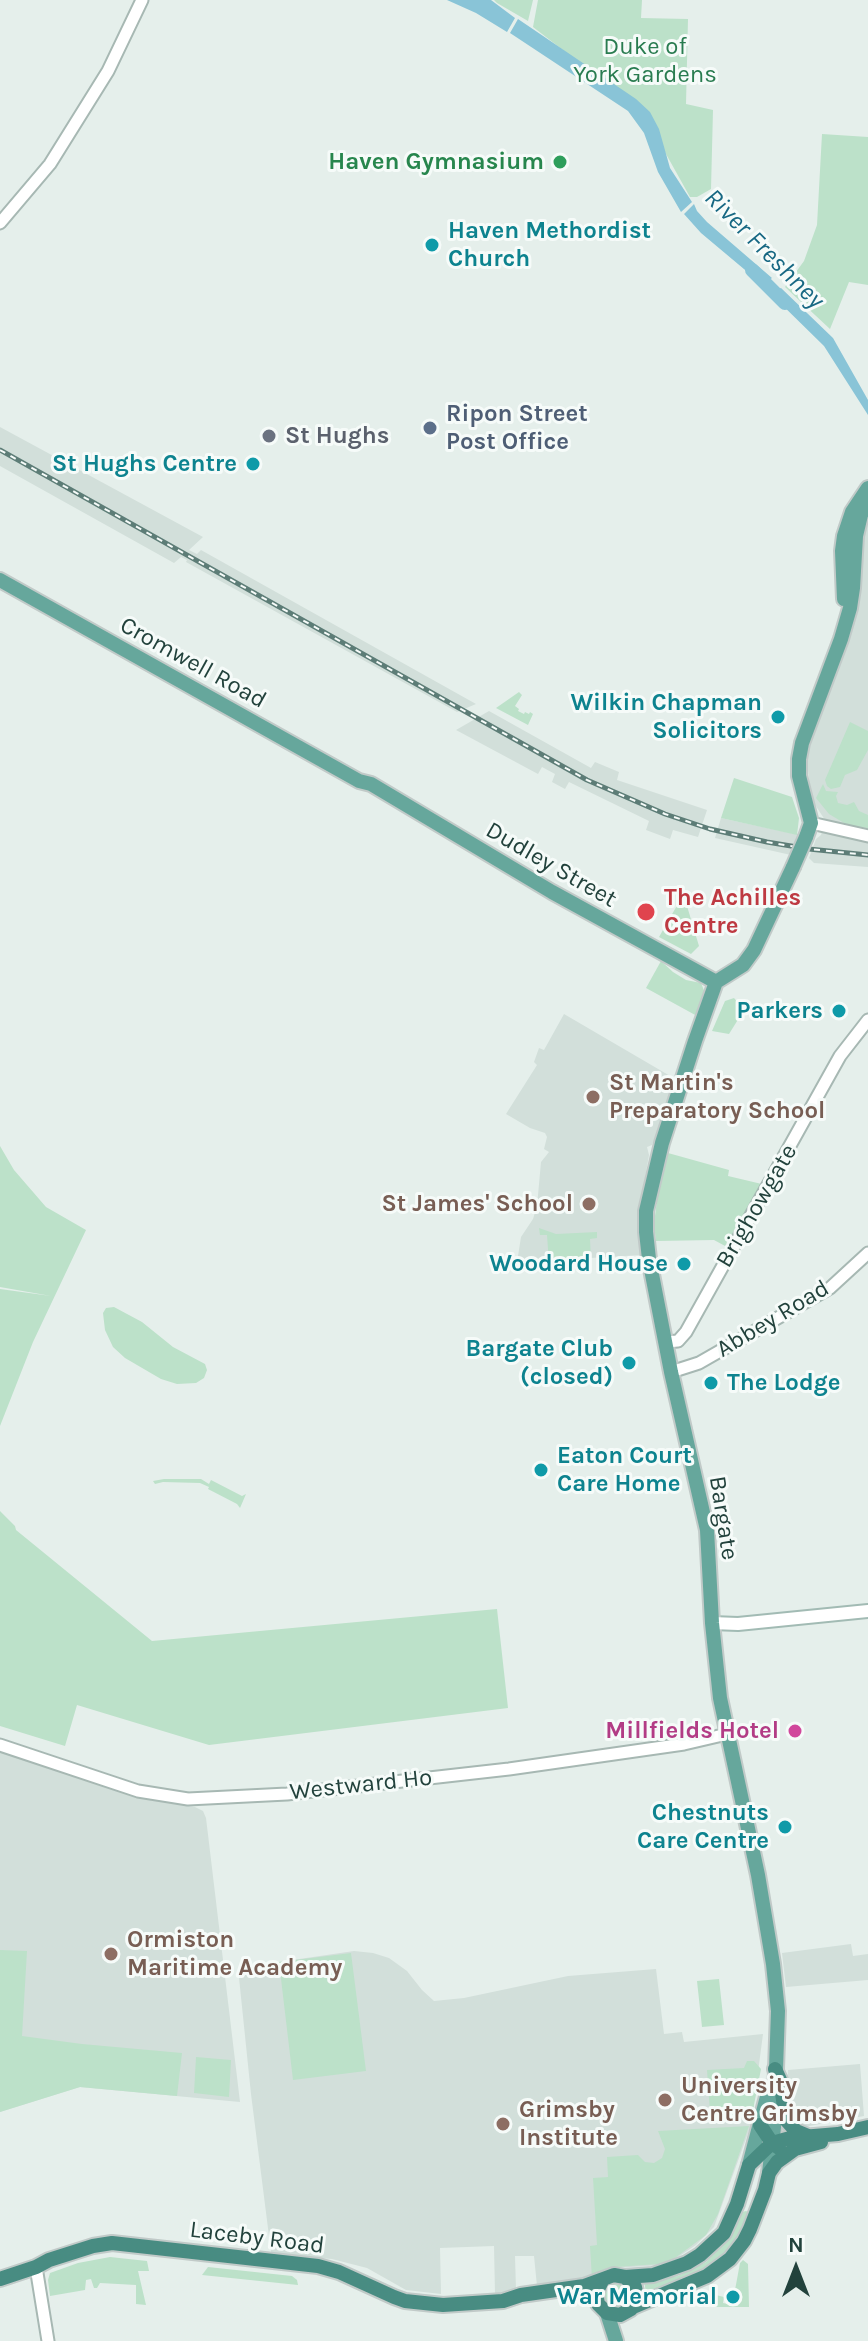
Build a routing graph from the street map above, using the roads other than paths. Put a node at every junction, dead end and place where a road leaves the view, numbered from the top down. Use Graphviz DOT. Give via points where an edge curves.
graph roads {
  1 [pos="142,0"];
  2 [pos="0,223"];
  3 [pos="868,488"];
  4 [pos="868,500"];
  5 [pos="0,580"];
  6 [pos="844,627"];
  7 [pos="366,783"];
  8 [pos="809,830"];
  9 [pos="868,836"];
  10 [pos="716,982"];
  11 [pos="868,1020"];
  12 [pos="868,1253"];
  13 [pos="666,1342"];
  14 [pos="671,1372"];
  15 [pos="868,1611"];
  16 [pos="712,1623"];
  17 [pos="727,1734"];
  18 [pos="0,1745"];
  19 [pos="775,2069"];
  20 [pos="760,2125"];
  21 [pos="868,2127"];
  22 [pos="838,2134"];
  23 [pos="808,2137"];
  24 [pos="772,2143"];
  25 [pos="795,2149"];
  26 [pos="749,2165"];
  27 [pos="769,2173"];
  28 [pos="737,2204"];
  29 [pos="757,2209"];
  30 [pos="36,2267"];
  31 [pos="625,2277"];
  32 [pos="0,2279"];
  33 [pos="602,2281"];
  34 [pos="508,2300"];
  35 [pos="602,2308"];
  36 [pos="630,2310"];
  37 [pos="48,2341"];
  38 [pos="617,2341"];
  1 -- 2 [label="street" via="108,71 50,164"];
  3 -- 6 [label="main road" via="844,536"];
  4 -- 6 [label="main road" via="856,536"];
  5 -- 7 [label="main road, Cromwell Road"];
  6 -- 8 [label="main road" via="799,759"];
  7 -- 10 [label="main road, Dudley Street"];
  8 -- 9 [label="street"];
  8 -- 10 [label="main road, bridge" via="754,950 743,965"];
  10 -- 13 [label="main road, Bargate" via="662,1143 646,1211 649,1259"];
  11 -- 13 [label="street, Brighowgate" via="840,1056 686,1332 678,1341"];
  12 -- 14 [label="street, Abbey Road" via="830,1288 699,1363"];
  13 -- 14 [label="main road, Bargate"];
  14 -- 16 [label="main road, Bargate" via="707,1530"];
  15 -- 16 [label="main road"];
  16 -- 17 [label="main road, Bargate"];
  17 -- 18 [label="street, Westward Ho" via="509,1769 287,1794 188,1799 138,1791"];
  17 -- 19 [label="main road, Bargate" via="767,1922 778,2011"];
  19 -- 20 [label="main road, Bargate"];
  19 -- 23 [label="highway" via="786,2120"];
  19 -- 24 [label="main road, Bargate"];
  20 -- 24 [label="highway"];
  20 -- 26 [label="main road, Bargate"];
  21 -- 22 [label="highway"];
  22 -- 23 [label="highway"];
  22 -- 25 [label="highway"];
  23 -- 24 [label="highway"];
  24 -- 25 [label="highway"];
  24 -- 26 [label="highway"];
  24 -- 27 [label="main road, Bargate"];
  25 -- 27 [label="highway"];
  26 -- 28 [label="highway, Bargate"];
  27 -- 29 [label="highway, Bargate"];
  28 -- 29 [label="highway"];
  28 -- 31 [label="highway, Bargate" via="724,2233 700,2255 671,2270"];
  29 -- 36 [label="highway, Bargate" via="744,2241 720,2267"];
  30 -- 32 [label="highway, Laceby Road"];
  30 -- 34 [label="highway, Laceby Road" via="112,2243 318,2266 425,2304"];
  30 -- 37 [label="street"];
  31 -- 33 [label="highway"];
  31 -- 36 [label="highway" via="636,2290"];
  33 -- 34 [label="highway, Laceby Road"];
  33 -- 35 [label="highway" via="597,2288"];
  34 -- 35 [label="highway, Laceby Road" via="577,2295"];
  35 -- 36 [label="highway" via="617,2316"];
  35 -- 38 [label="main road"];
  36 -- 38 [label="main road"];
}
